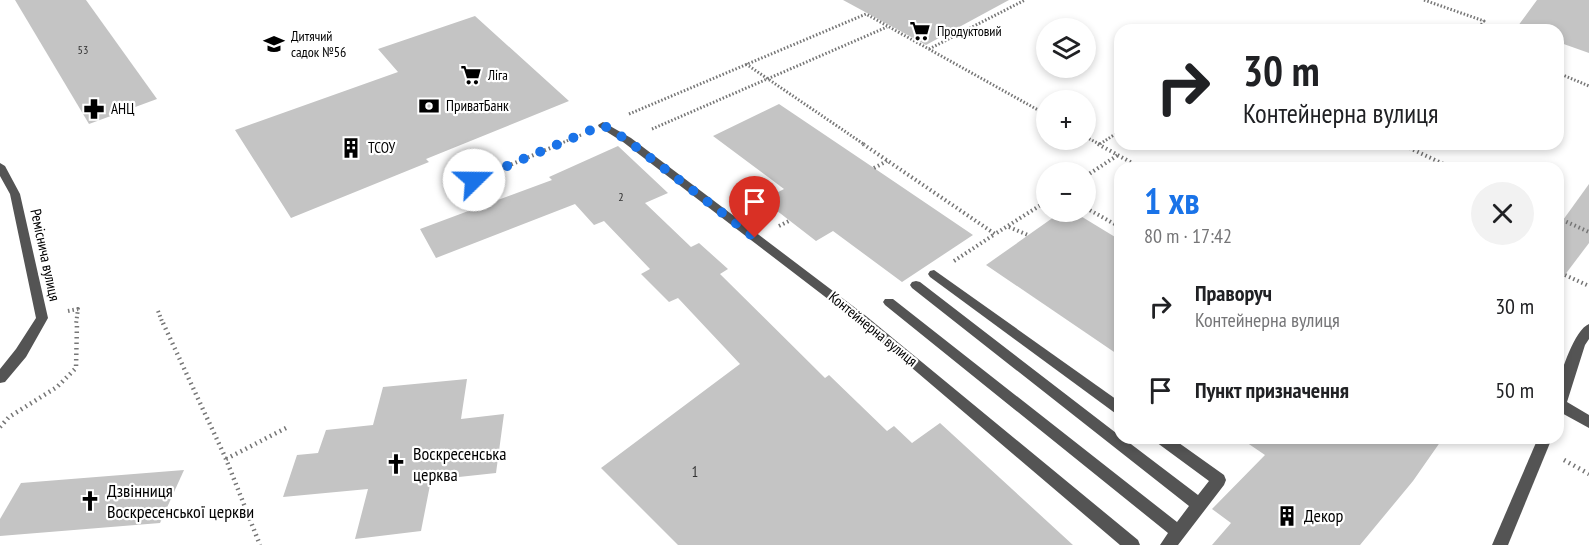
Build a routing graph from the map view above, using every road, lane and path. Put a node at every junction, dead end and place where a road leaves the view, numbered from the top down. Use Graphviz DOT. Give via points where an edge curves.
graph roads {
  1 [pos="1025,0"];
  2 [pos="1424,0"];
  3 [pos="1482,24"];
  4 [pos="888,26"];
  5 [pos="928,49"];
  6 [pos="745,63"];
  7 [pos="1564,76"];
  8 [pos="766,78"];
  9 [pos="1589,86"];
  10 [pos="1036,110"];
  11 [pos="603,125"];
  12 [pos="1114,135"];
  13 [pos="627,140"];
  14 [pos="1096,142"];
  15 [pos="1099,144"];
  16 [pos="1414,150"];
  17 [pos="1118,155"];
  18 [pos="887,160"];
  19 [pos="1130,162"];
  20 [pos="1439,162"];
  21 [pos="0,166"];
  22 [pos="874,168"];
  23 [pos="1096,169"];
  24 [pos="474,180"];
  25 [pos="1036,208"];
  26 [pos="1096,214"];
  27 [pos="1564,221"];
  28 [pos="1114,224"];
  29 [pos="1009,226"];
  30 [pos="1589,232"];
  31 [pos="1028,235"];
  32 [pos="933,274"];
  33 [pos="1565,275"];
  34 [pos="916,285"];
  35 [pos="1589,286"];
  36 [pos="889,302"];
  37 [pos="158,311"];
  38 [pos="1589,329"];
  39 [pos="21,353"];
  40 [pos="0,366"];
  41 [pos="0,378"];
  42 [pos="1564,389"];
  43 [pos="1114,405"];
  44 [pos="1564,407"];
  45 [pos="1589,422"];
  46 [pos="286,428"];
  47 [pos="1114,439"];
  48 [pos="1121,444"];
  49 [pos="1169,444"];
  50 [pos="1542,444"];
  51 [pos="226,459"];
  52 [pos="1199,505"];
  53 [pos="1178,532"];
  54 [pos="260,545"];
  55 [pos="1132,545"];
  56 [pos="1168,545"];
  57 [pos="1500,545"];
  1 -- 5 [label="path"];
  2 -- 3 [label="path" via="1484,21"];
  4 -- 5 [label="path"];
  4 -- 6 [label="path" via="866,14"];
  4 -- 8 [label="path"];
  5 -- 10 [label="path"];
  6 -- 8 [label="path"];
  6 -- 11 [label="path"];
  7 -- 9 [label="path"];
  8 -- 13 [label="path"];
  8 -- 18 [label="path"];
  11 -- 13 [label="street, Контейнерна вулиця"];
  11 -- 24 [label="path"];
  12 -- 15 [label="path"];
  13 -- 55 [label="street, Контейнерна вулиця" via="862,319"];
  14 -- 15 [label="path"];
  15 -- 17 [label="path"];
  16 -- 20 [label="path"];
  17 -- 19 [label="path"];
  17 -- 23 [label="path"];
  18 -- 22 [label="path"];
  18 -- 29 [label="path" via="996,234"];
  21 -- 39 [label="street, Реміснича вулиця" via="15,194 42,318"];
  25 -- 29 [label="path"];
  26 -- 28 [label="path"];
  27 -- 30 [label="path"];
  29 -- 31 [label="path"];
  32 -- 43 [label="street"];
  33 -- 35 [label="path"];
  34 -- 47 [label="street"];
  36 -- 53 [label="street, Контейнерна вулиця"];
  37 -- 51 [label="path"];
  38 -- 42 [label="street" via="1579,344"];
  39 -- 40 [label="street"];
  39 -- 41 [label="street, Реміснича вулиця"];
  44 -- 45 [label="street"];
  46 -- 51 [label="path"];
  48 -- 52 [label="street"];
  49 -- 52 [label="street" via="1219,480"];
  50 -- 57 [label="street"];
  51 -- 54 [label="path"];
  52 -- 53 [label="street"];
  53 -- 56 [label="street"];
}
